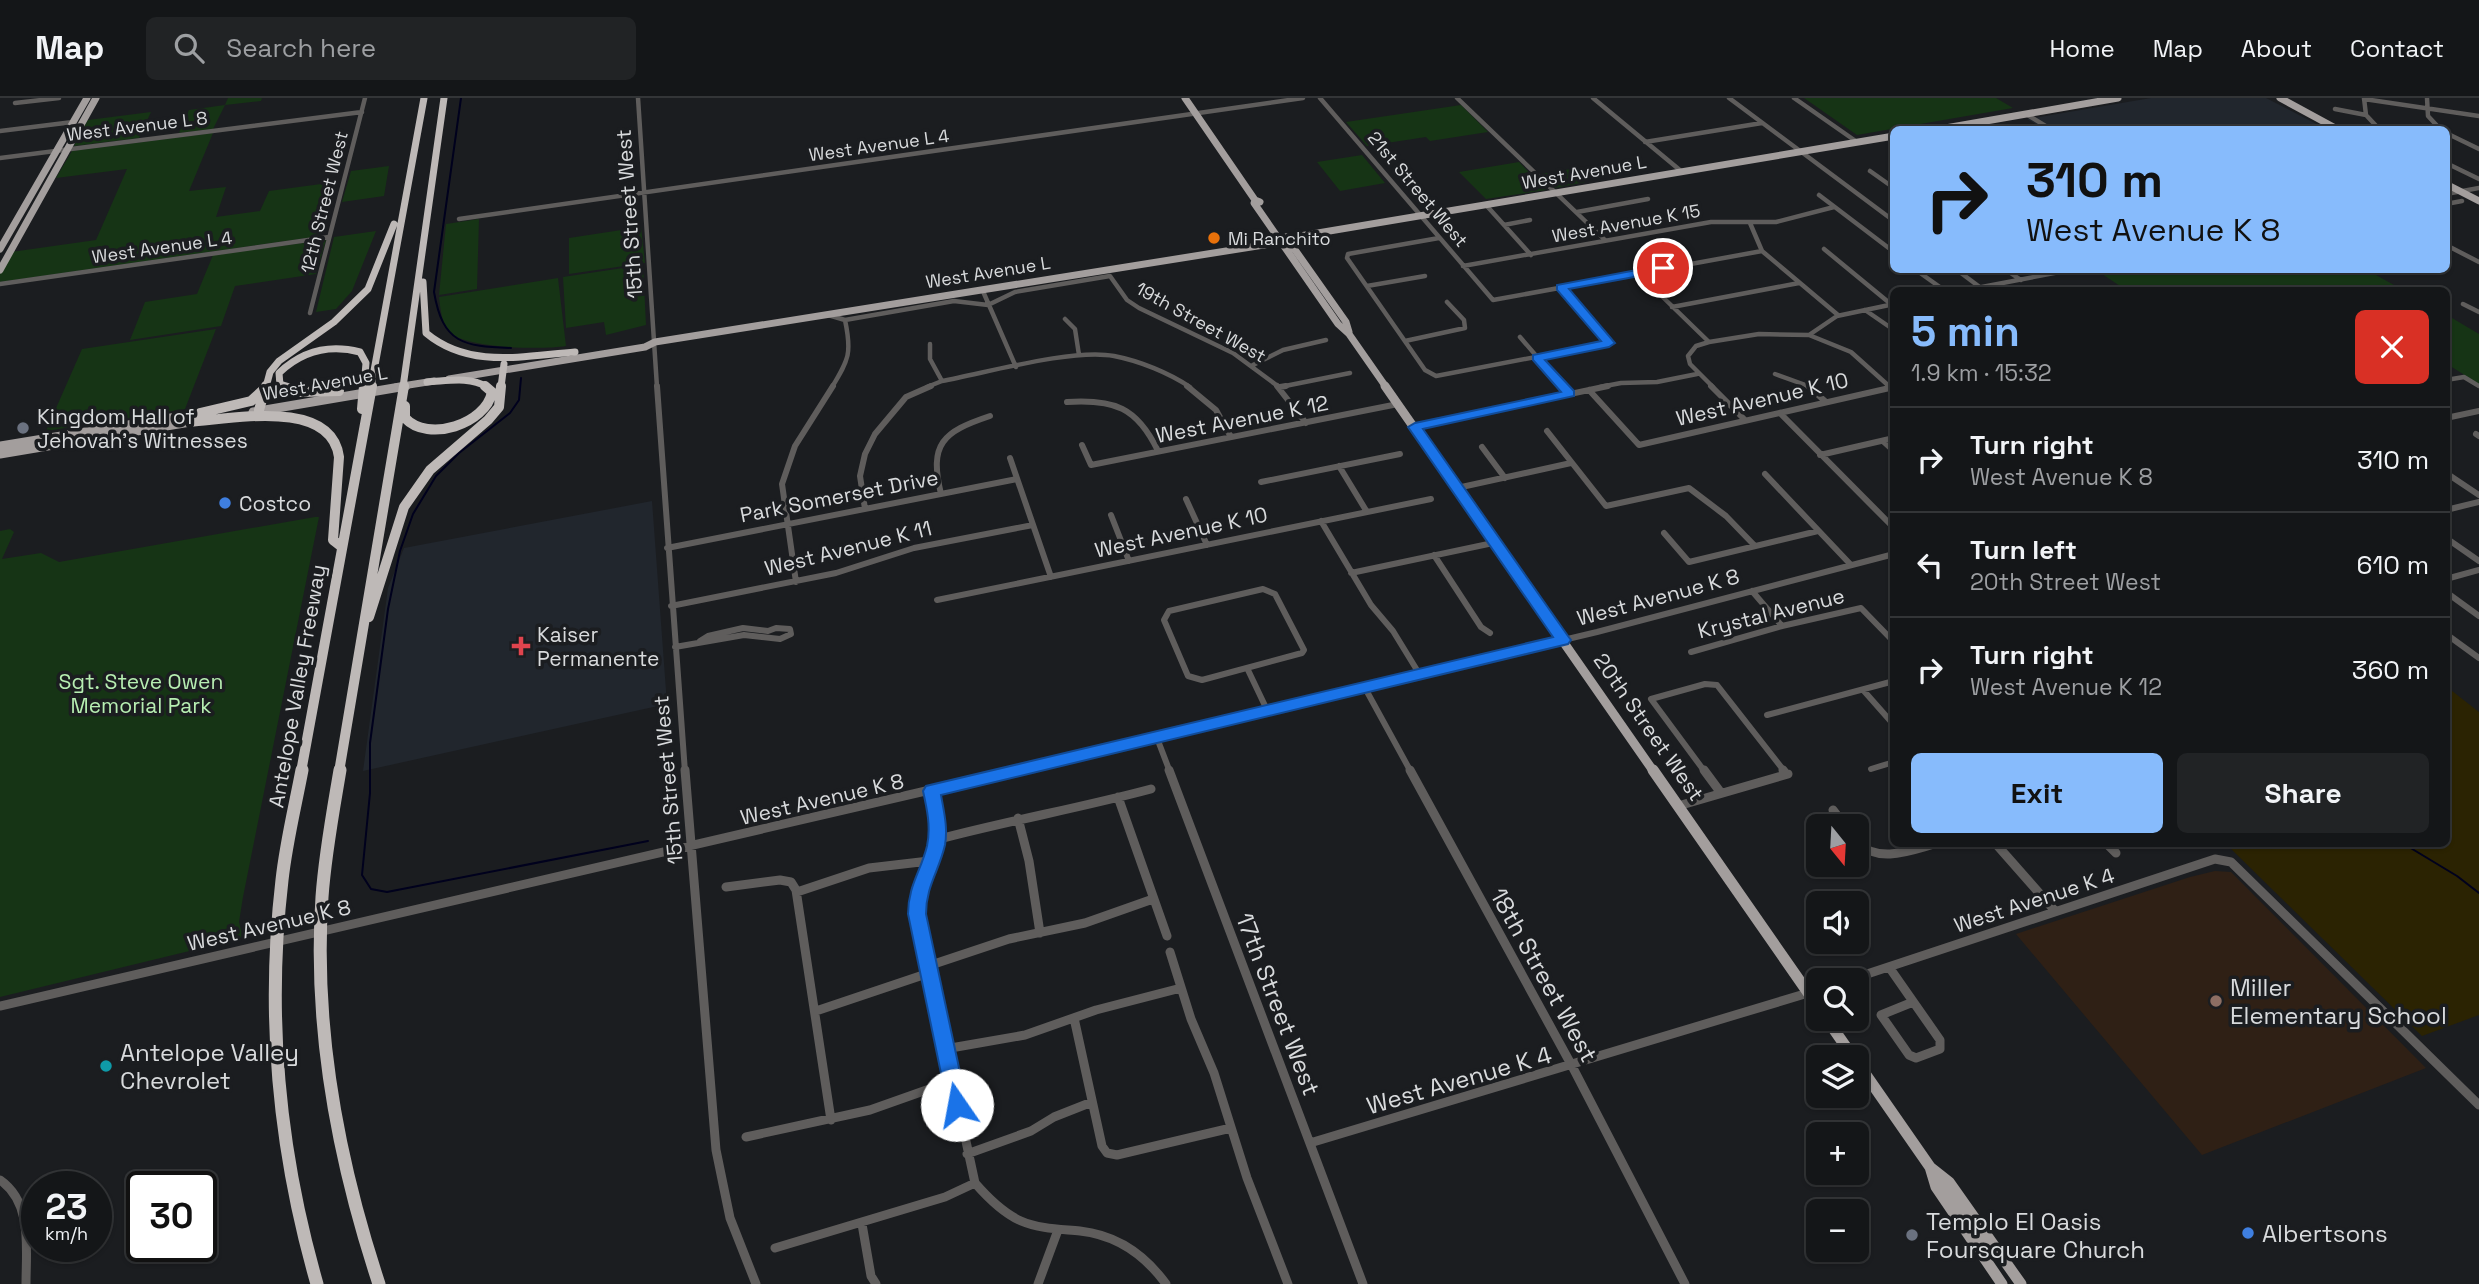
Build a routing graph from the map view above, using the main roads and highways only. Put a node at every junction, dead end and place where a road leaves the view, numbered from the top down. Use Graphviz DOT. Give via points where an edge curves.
graph roads {
  1 [pos="87,98"];
  2 [pos="96,98"];
  3 [pos="424,98"];
  4 [pos="444,98"];
  5 [pos="1185,98"];
  6 [pos="2118,98"];
  7 [pos="2274,98"];
  8 [pos="2280,98"];
  9 [pos="2295,107"];
  10 [pos="73,122"];
  11 [pos="1957,126"];
  12 [pos="2331,126"];
  13 [pos="76,135"];
  14 [pos="1890,137"];
  15 [pos="2450,186"];
  16 [pos="34,190"];
  17 [pos="405,195"];
  18 [pos="2479,201"];
  19 [pos="33,211"];
  20 [pos="21,213"];
  21 [pos="1283,240"];
  22 [pos="16,241"];
  23 [pos="0,249"];
  24 [pos="421,264"];
  25 [pos="0,270"];
  26 [pos="655,342"];
  27 [pos="575,352"];
  28 [pos="406,354"];
  29 [pos="503,367"];
  30 [pos="428,379"];
  31 [pos="267,385"];
  32 [pos="339,394"];
  33 [pos="260,407"];
  34 [pos="200,413"];
  35 [pos="190,422"];
  36 [pos="364,422"];
  37 [pos="0,446"];
  38 [pos="0,454"];
  39 [pos="342,547"];
  40 [pos="360,635"];
  41 [pos="1806,981"];
  42 [pos="1869,1080"];
  43 [pos="1931,1172"];
  44 [pos="2000,1280"];
  45 [pos="317,1284"];
  46 [pos="379,1284"];
  47 [pos="2021,1284"];
  1 -- 10 [label="main road"];
  2 -- 13 [label="main road"];
  3 -- 17 [label="highway, Antelope Valley Freeway"];
  4 -- 24 [label="highway"];
  5 -- 21 [label="main road, 20th Street West" via="1255,200 1266,209"];
  6 -- 11 [label="main road"];
  7 -- 9 [label="main road"];
  8 -- 9 [label="main road"];
  9 -- 12 [label="main road"];
  10 -- 13 [label="main road" via="78,123"];
  10 -- 16 [label="main road"];
  13 -- 19 [label="main road"];
  14 -- 21 [label="main road, West Avenue L"];
  15 -- 18 [label="main road"];
  16 -- 19 [label="main road" via="29,209"];
  16 -- 20 [label="main road"];
  17 -- 31 [label="highway" via="368,289 334,322 279,360"];
  17 -- 36 [label="highway, Antelope Valley Freeway"];
  19 -- 22 [label="main road"];
  20 -- 22 [label="main road" via="25,217"];
  20 -- 23 [label="main road"];
  21 -- 26 [label="main road, West Avenue L"];
  21 -- 41 [label="main road, 20th Street West" via="1346,322 1349,334 1493,543"];
  22 -- 25 [label="main road"];
  24 -- 27 [label="highway" via="426,333 446,349 505,357"];
  24 -- 28 [label="highway"];
  26 -- 27 [label="main road, West Avenue L"];
  26 -- 29 [label="main road, West Avenue L"];
  27 -- 29 [label="main road, West Avenue L"];
  28 -- 30 [label="highway" via="405,418 411,425 433,429 459,424 487,410 493,398 481,382"];
  28 -- 40 [label="highway"];
  29 -- 30 [label="main road, West Avenue L"];
  29 -- 40 [label="highway" via="499,407 430,470 404,507 371,614"];
  30 -- 32 [label="main road, West Avenue L"];
  31 -- 33 [label="highway"];
  31 -- 34 [label="highway" via="254,399"];
  32 -- 33 [label="main road, West Avenue L"];
  32 -- 36 [label="highway" via="288,390 280,385 279,373 291,361 321,349 360,352 366,363 360,404"];
  33 -- 34 [label="main road, West Avenue L"];
  33 -- 35 [label="main road, West Avenue L"];
  34 -- 37 [label="main road, West Avenue L"];
  35 -- 38 [label="main road, West Avenue L"];
  35 -- 39 [label="highway" via="288,417 328,432 339,452 333,540"];
  36 -- 39 [label="highway, Antelope Valley Freeway"];
  39 -- 45 [label="highway, Antelope Valley Freeway" via="282,878 274,980 282,1121"];
  40 -- 46 [label="highway" via="327,855 320,976 331,1104"];
  42 -- 43 [label="main road"];
  43 -- 44 [label="main road" via="1936,1187"];
  43 -- 47 [label="main road" via="1984,1245 1998,1252"];
}
